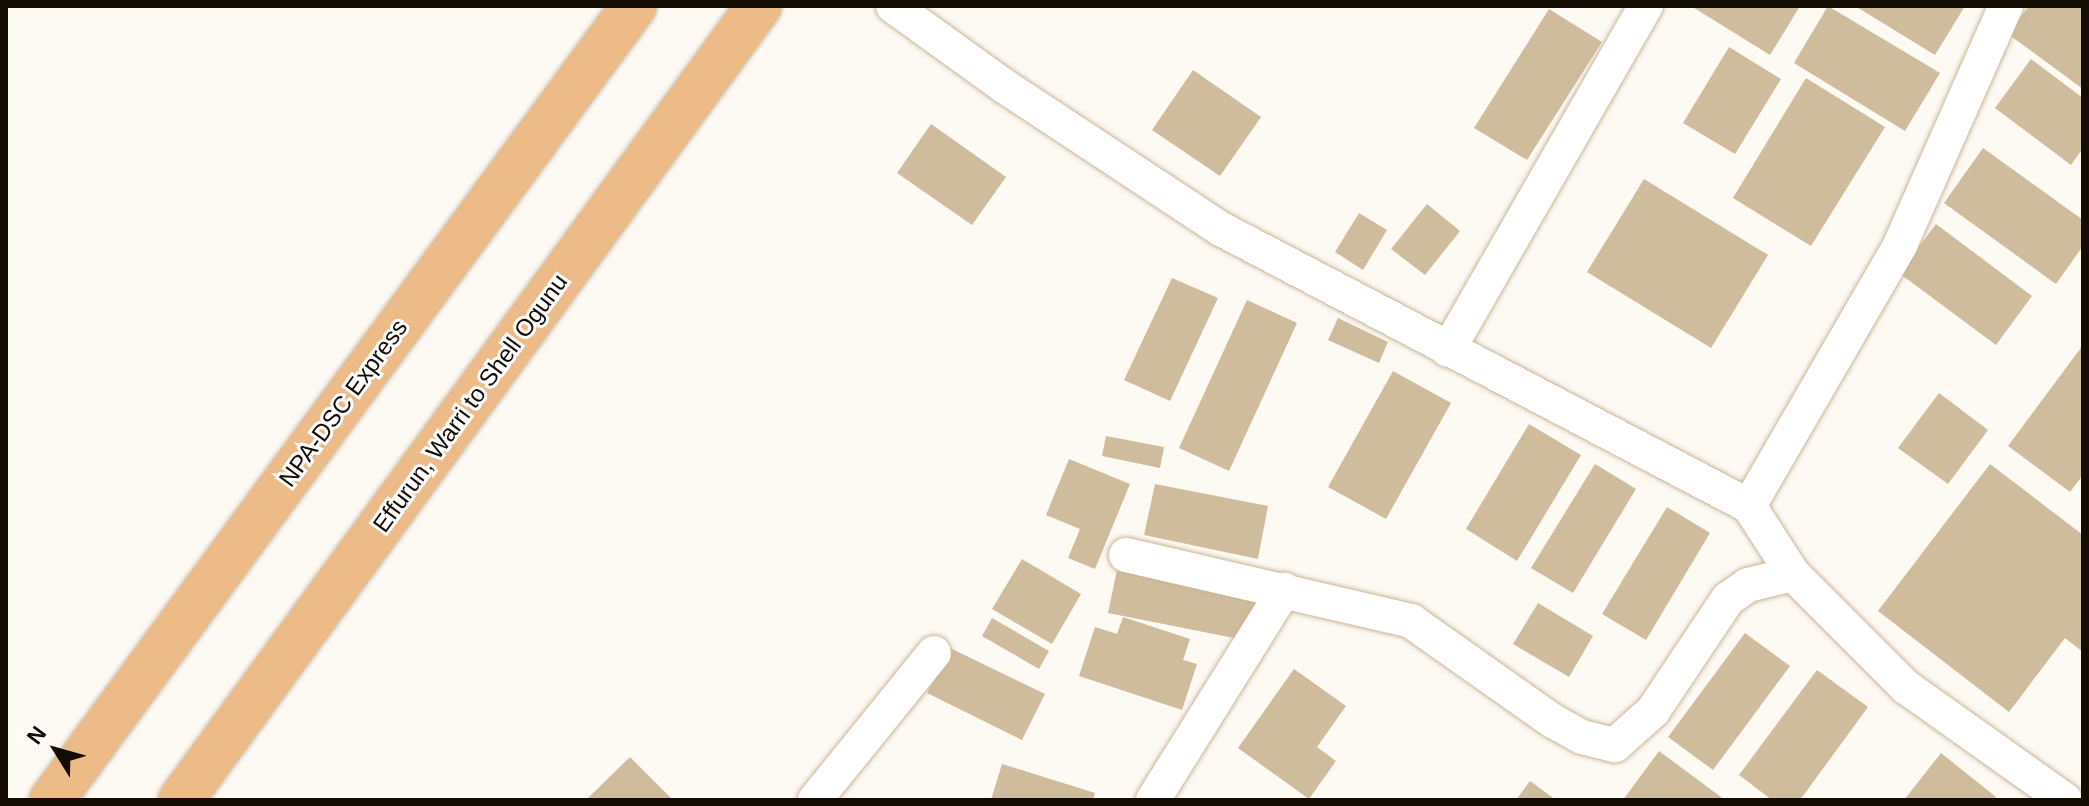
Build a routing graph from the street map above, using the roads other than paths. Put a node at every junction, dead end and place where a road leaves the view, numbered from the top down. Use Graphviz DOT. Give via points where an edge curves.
graph roads {
  1 [pos="634,6"];
  2 [pos="759,6"];
  3 [pos="893,6"];
  4 [pos="1646,6"];
  5 [pos="2006,6"];
  6 [pos="1448,350"];
  7 [pos="1749,506"];
  8 [pos="1126,555"];
  9 [pos="1793,574"];
  10 [pos="1284,590"];
  11 [pos="934,653"];
  12 [pos="52,800"];
  13 [pos="181,800"];
  14 [pos="815,800"];
  15 [pos="1153,800"];
  16 [pos="2065,800"];
  1 -- 12 [label="main road, NPA-DSC Express"];
  2 -- 13 [label="main road, Effurun, Warri to Shell Ogunu"];
  3 -- 6 [label="street" via="1221,229"];
  4 -- 6 [label="street"];
  5 -- 7 [label="street" via="1900,245"];
  6 -- 7 [label="street"];
  7 -- 9 [label="street"];
  8 -- 10 [label="street"];
  9 -- 10 [label="street" via="1748,585 1728,599 1653,711 1615,745 1582,737 1553,721 1411,621"];
  9 -- 16 [label="street" via="1906,687"];
  10 -- 15 [label="street"];
  11 -- 14 [label="street"];
}
